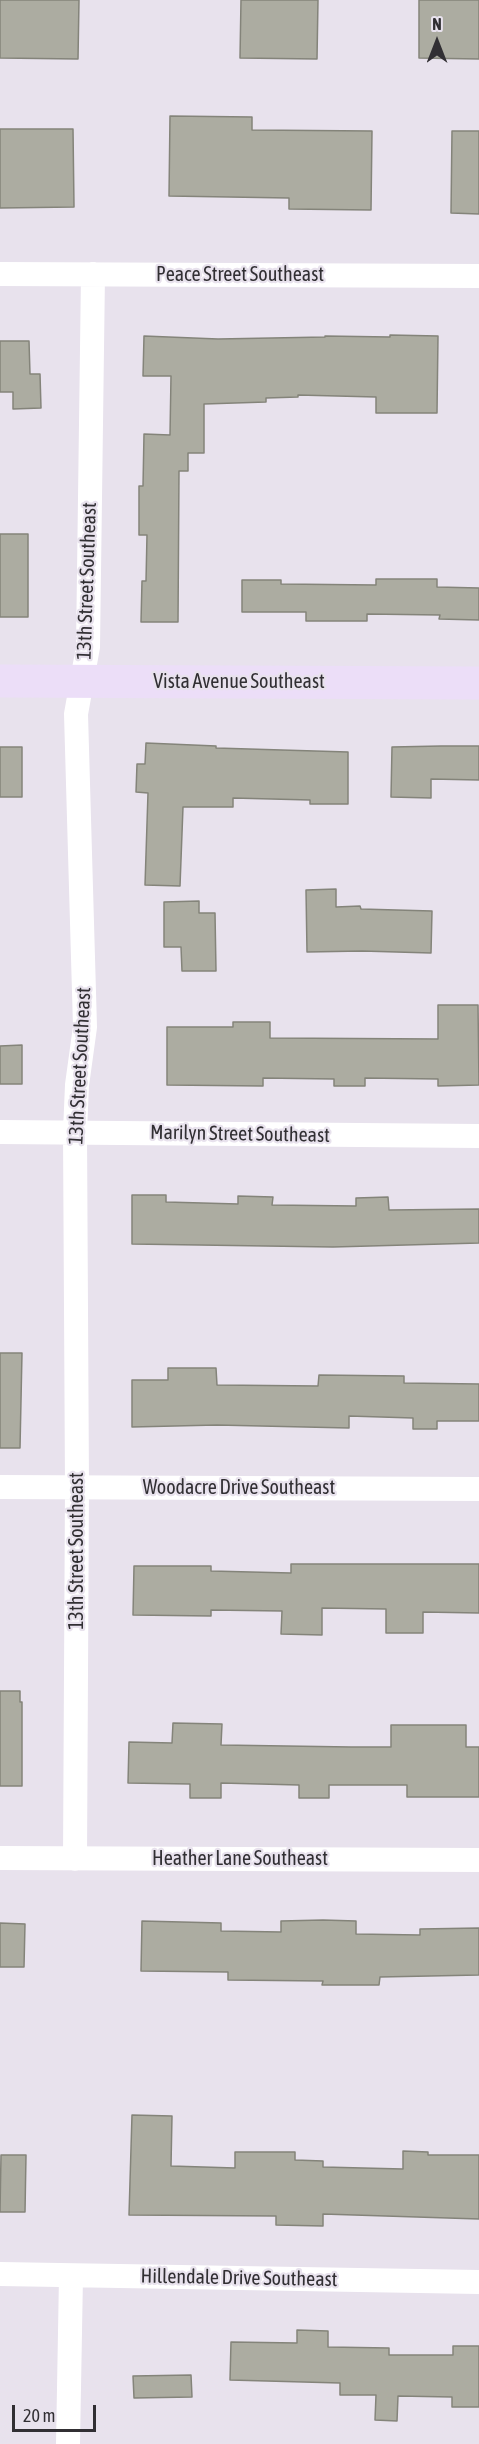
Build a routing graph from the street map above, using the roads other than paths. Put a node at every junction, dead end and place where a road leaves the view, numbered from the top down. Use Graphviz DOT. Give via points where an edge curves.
graph roads {
  1 [pos="0,274"];
  2 [pos="93,274"];
  3 [pos="479,276"];
  4 [pos="0,681"];
  5 [pos="82,682"];
  6 [pos="479,683"];
  7 [pos="0,1132"];
  8 [pos="75,1132"];
  9 [pos="479,1136"];
  10 [pos="0,1487"];
  11 [pos="77,1487"];
  12 [pos="479,1489"];
  13 [pos="0,1858"];
  14 [pos="75,1858"];
  15 [pos="479,1860"];
  16 [pos="0,2274"];
  17 [pos="71,2276"];
  18 [pos="479,2282"];
  19 [pos="68,2444"];
  1 -- 2 [label="street, Peace Street Southeast"];
  2 -- 3 [label="street, Peace Street Southeast"];
  2 -- 5 [label="street, 13th Street Southeast" via="88,647"];
  4 -- 5 [label="street, Vista Avenue Southeast"];
  5 -- 6 [label="street, Vista Avenue Southeast"];
  5 -- 8 [label="street, 13th Street Southeast" via="76,714 85,1027"];
  7 -- 8 [label="street, Marilyn Street Southeast"];
  8 -- 9 [label="street, Marilyn Street Southeast"];
  8 -- 11 [label="street, 13th Street Southeast"];
  10 -- 11 [label="street, Woodacre Drive Southeast"];
  11 -- 12 [label="street, Woodacre Drive Southeast"];
  11 -- 14 [label="street, 13th Street Southeast"];
  13 -- 14 [label="street, Heather Lane Southeast"];
  14 -- 15 [label="street, Heather Lane Southeast"];
  16 -- 17 [label="street, Hillendale Drive Southeast"];
  17 -- 18 [label="street, Hillendale Drive Southeast"];
  17 -- 19 [label="street"];
}
